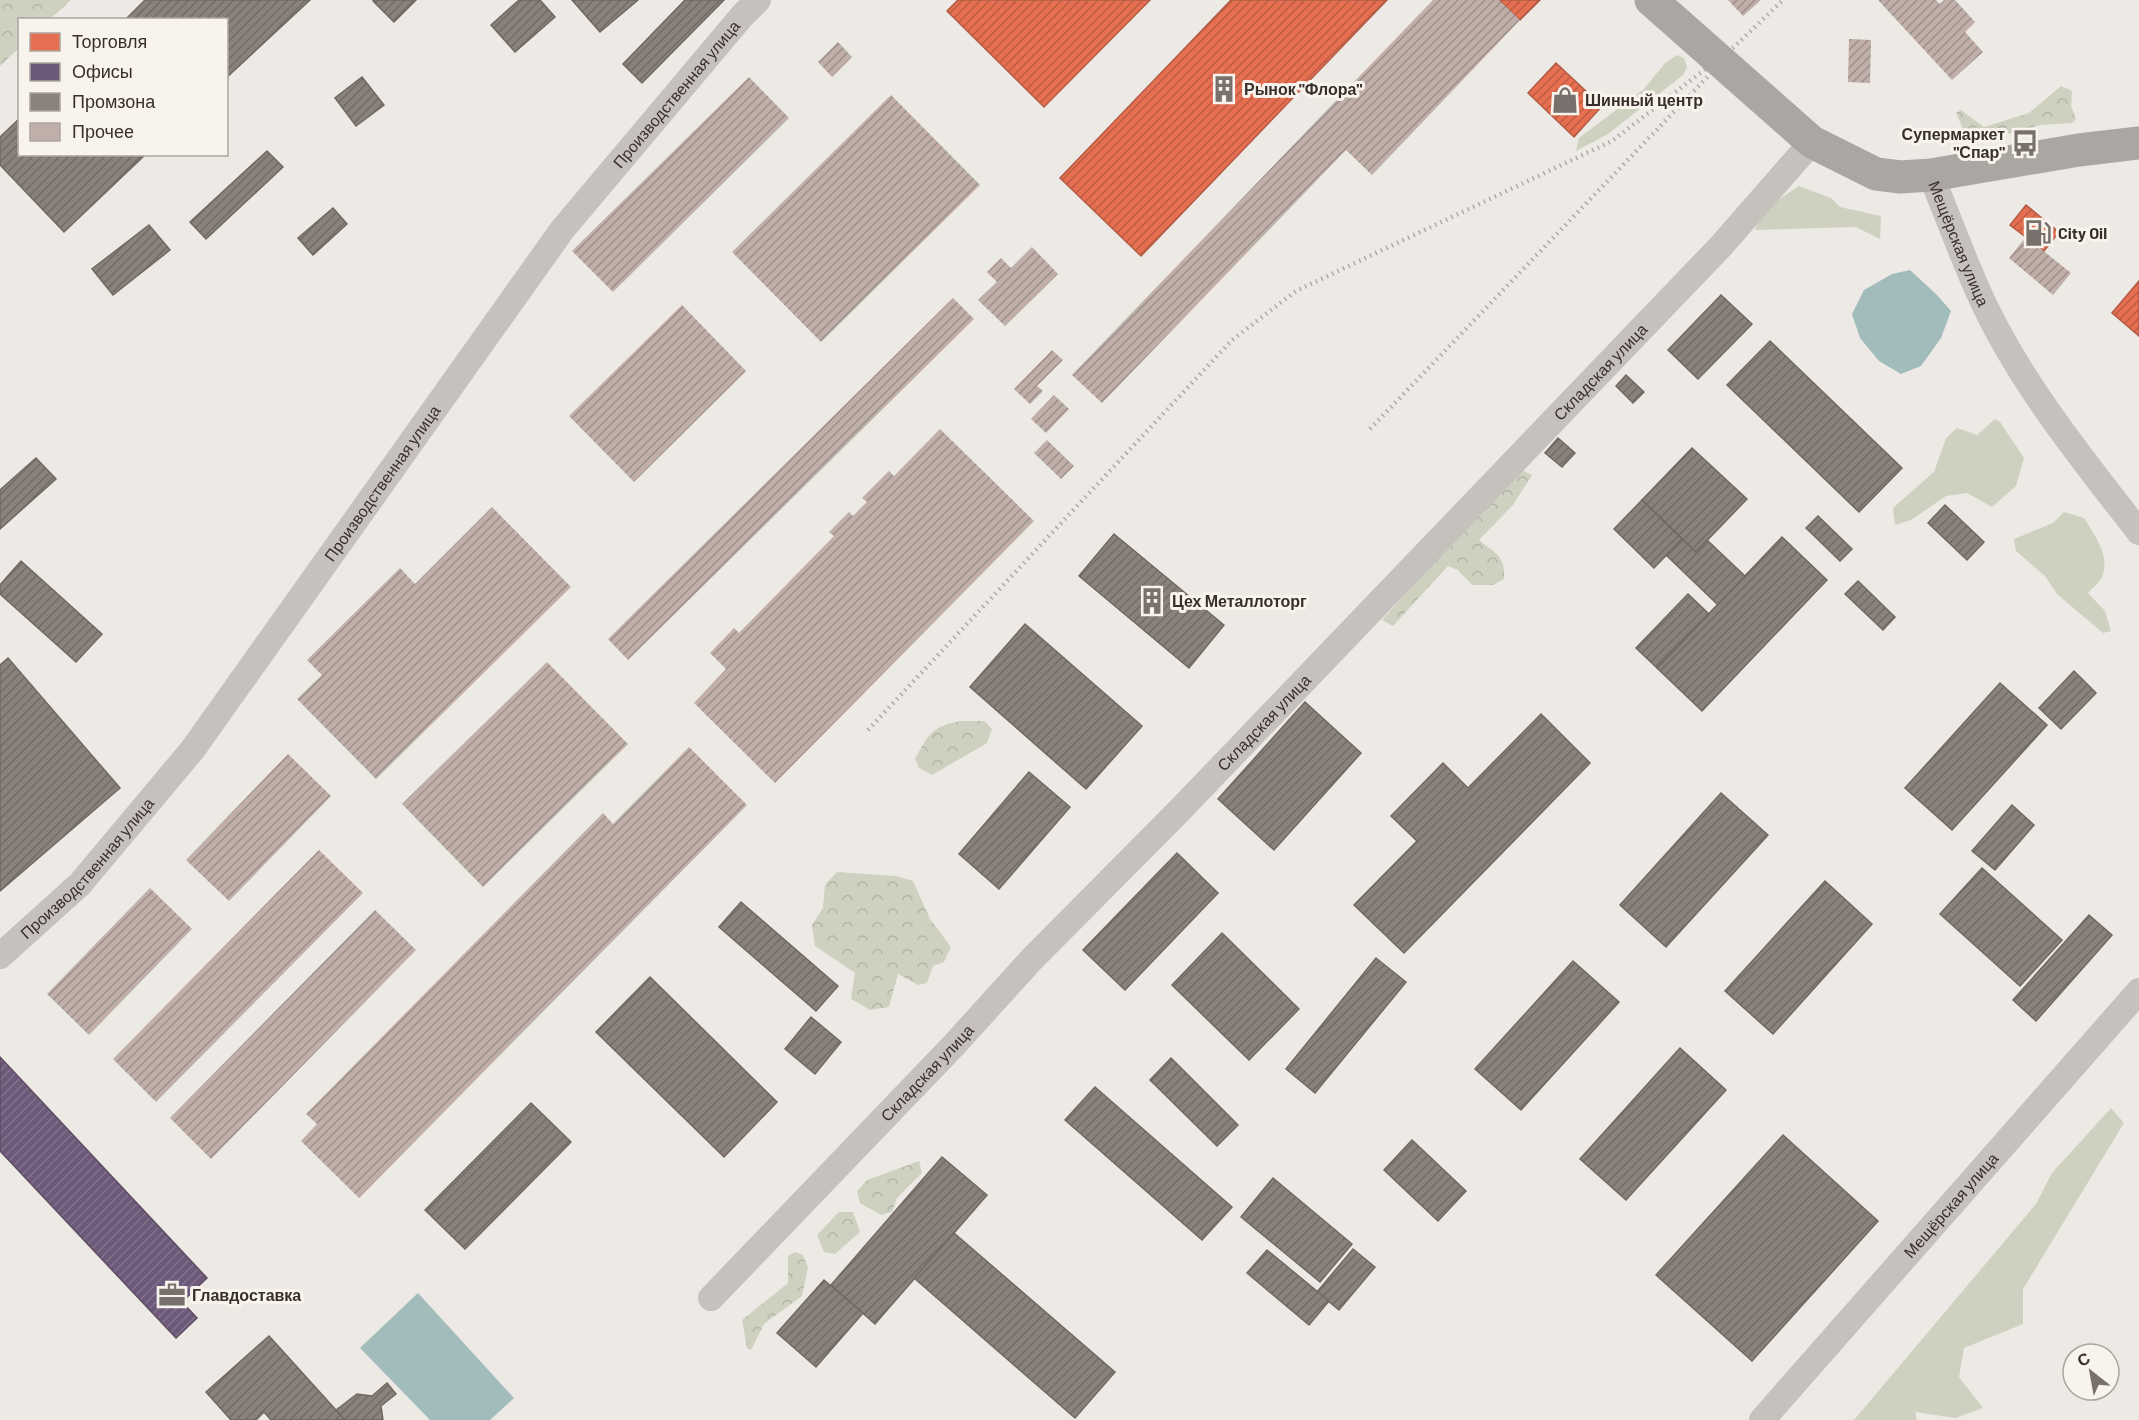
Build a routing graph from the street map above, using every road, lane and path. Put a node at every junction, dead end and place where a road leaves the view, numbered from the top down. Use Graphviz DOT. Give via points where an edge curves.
graph roads {
  1 [pos="758,0"];
  2 [pos="1651,0"];
  3 [pos="1812,142"];
  4 [pos="2139,143"];
  5 [pos="1931,175"];
  6 [pos="2139,532"];
  7 [pos="0,956"];
  8 [pos="2139,991"];
  9 [pos="711,1298"];
  10 [pos="1762,1420"];
  1 -- 7 [label="street, Производственная улица" via="562,230 193,749 80,884"];
  2 -- 3 [label="main road, Мещёрская улица"];
  3 -- 5 [label="main road, Мещёрская улица" via="1876,174"];
  3 -- 9 [label="street, Складская улица" via="1721,246 1032,959"];
  4 -- 5 [label="main road"];
  5 -- 6 [label="street, Мещёрская улица" via="1983,303 2026,378"];
  8 -- 10 [label="street, Мещёрская улица"];
}
